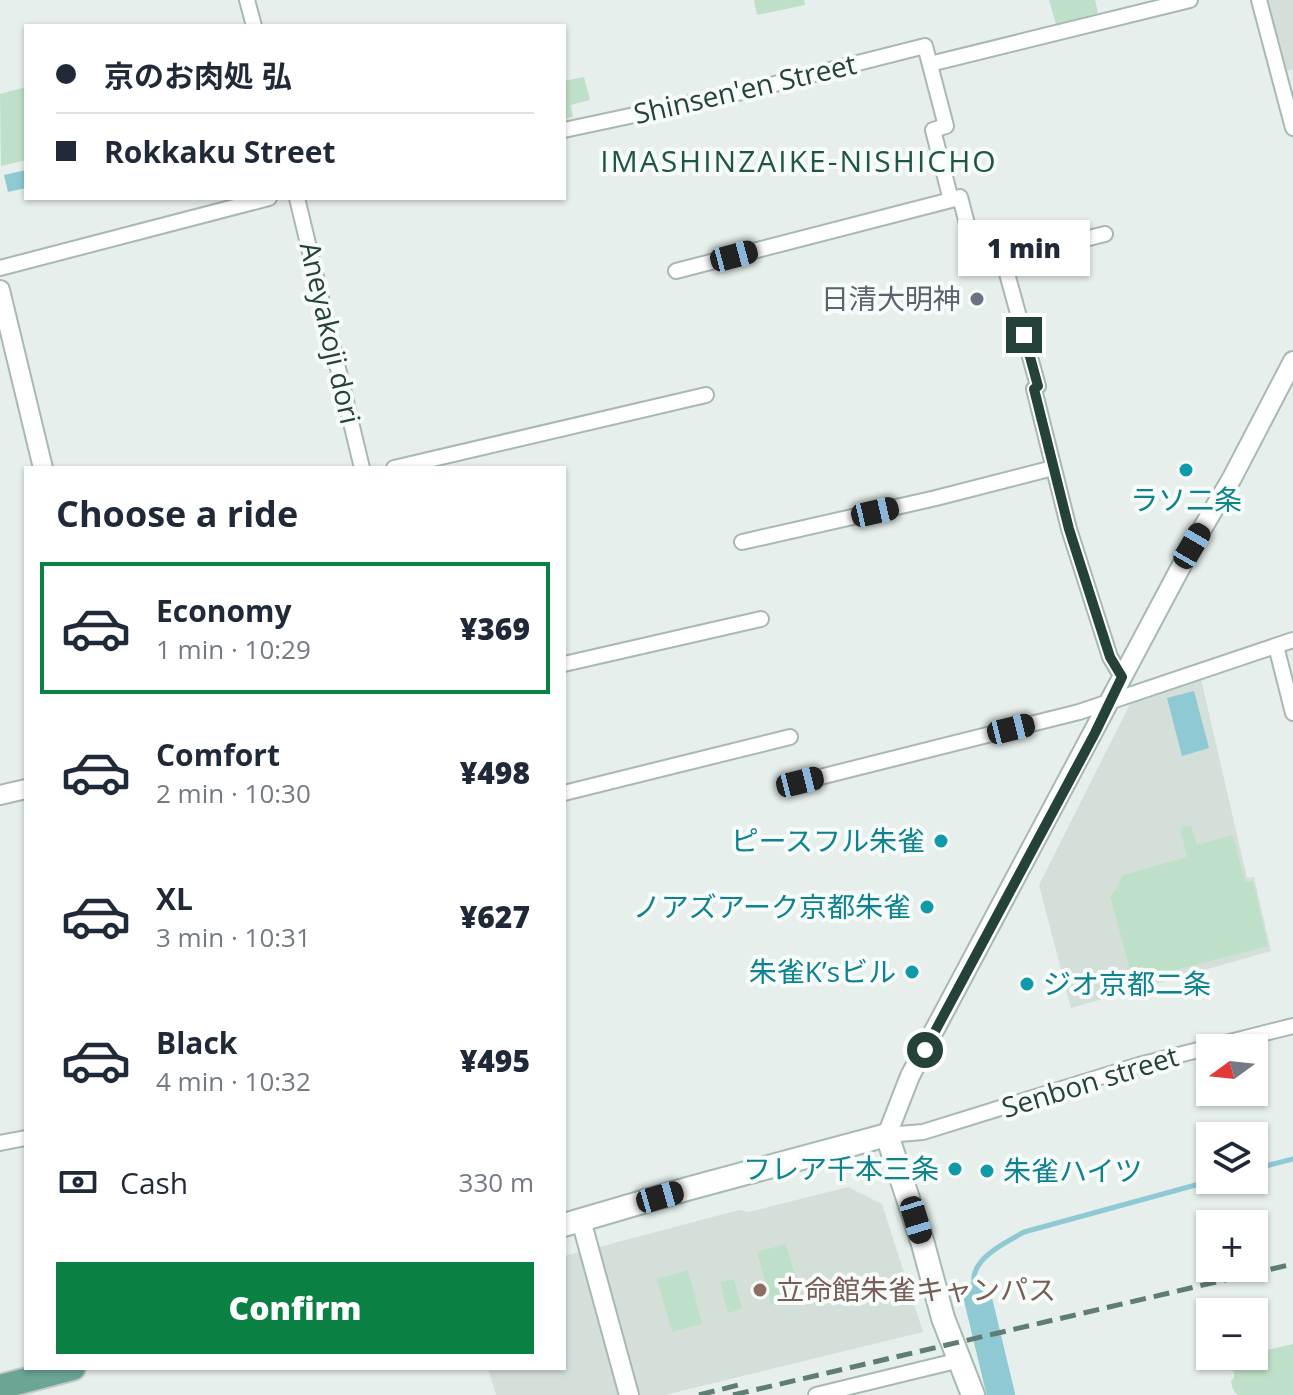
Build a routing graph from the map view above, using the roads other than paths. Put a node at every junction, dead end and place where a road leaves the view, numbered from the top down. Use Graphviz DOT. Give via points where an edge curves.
graph roads {
  1 [pos="247,0"];
  2 [pos="1190,0"];
  3 [pos="1259,0"];
  4 [pos="253,24"];
  5 [pos="930,64"];
  6 [pos="1292,124"];
  7 [pos="566,130"];
  8 [pos="261,200"];
  9 [pos="297,200"];
  10 [pos="951,200"];
  11 [pos="1105,234"];
  12 [pos="1003,259"];
  13 [pos="0,268"];
  14 [pos="676,271"];
  15 [pos="0,290"];
  16 [pos="3,318"];
  17 [pos="1293,361"];
  18 [pos="1287,390"];
  19 [pos="706,395"];
  20 [pos="42,466"];
  21 [pos="362,466"];
  22 [pos="403,466"];
  23 [pos="1053,468"];
  24 [pos="742,542"];
  25 [pos="761,619"];
  26 [pos="1293,640"];
  27 [pos="1276,646"];
  28 [pos="566,664"];
  29 [pos="1122,677"];
  30 [pos="1109,701"];
  31 [pos="1293,713"];
  32 [pos="790,737"];
  33 [pos="800,782"];
  34 [pos="24,789"];
  35 [pos="566,793"];
  36 [pos="0,795"];
  37 [pos="1293,1026"];
  38 [pos="887,1135"];
  39 [pos="24,1138"];
  40 [pos="0,1143"];
  41 [pos="572,1223"];
  42 [pos="960,1360"];
  43 [pos="65,1370"];
  44 [pos="0,1387"];
  45 [pos="629,1395"];
  46 [pos="816,1395"];
  47 [pos="973,1395"];
  1 -- 4 [label="street"];
  2 -- 5 [label="street"];
  3 -- 6 [label="street"];
  5 -- 7 [label="street, Shinsen'en Street" via="925,46"];
  5 -- 10 [label="street" via="946,126 933,130"];
  8 -- 13 [label="street"];
  9 -- 21 [label="street, Aneyakoji dori"];
  10 -- 12 [label="street" via="960,197 977,262"];
  10 -- 14 [label="street"];
  11 -- 12 [label="street"];
  12 -- 23 [label="street" via="1038,386 1034,389"];
  15 -- 16 [label="street"];
  16 -- 20 [label="street"];
  17 -- 18 [label="street"];
  18 -- 29 [label="street"];
  19 -- 22 [label="street"];
  23 -- 24 [label="street"];
  23 -- 29 [label="street" via="1110,657"];
  25 -- 28 [label="street"];
  26 -- 27 [label="street"];
  27 -- 30 [label="street"];
  27 -- 31 [label="street"];
  29 -- 30 [label="street"];
  30 -- 33 [label="street"];
  30 -- 38 [label="street" via="910,1076"];
  32 -- 35 [label="street"];
  34 -- 36 [label="street"];
  37 -- 38 [label="street, Senbon street" via="1139,1065 923,1132"];
  38 -- 41 [label="main road"];
  38 -- 42 [label="main road"];
  39 -- 40 [label="street"];
  41 -- 45 [label="street"];
  42 -- 46 [label="street"];
  42 -- 47 [label="main road"];
  43 -- 44 [label="main road"];
}
